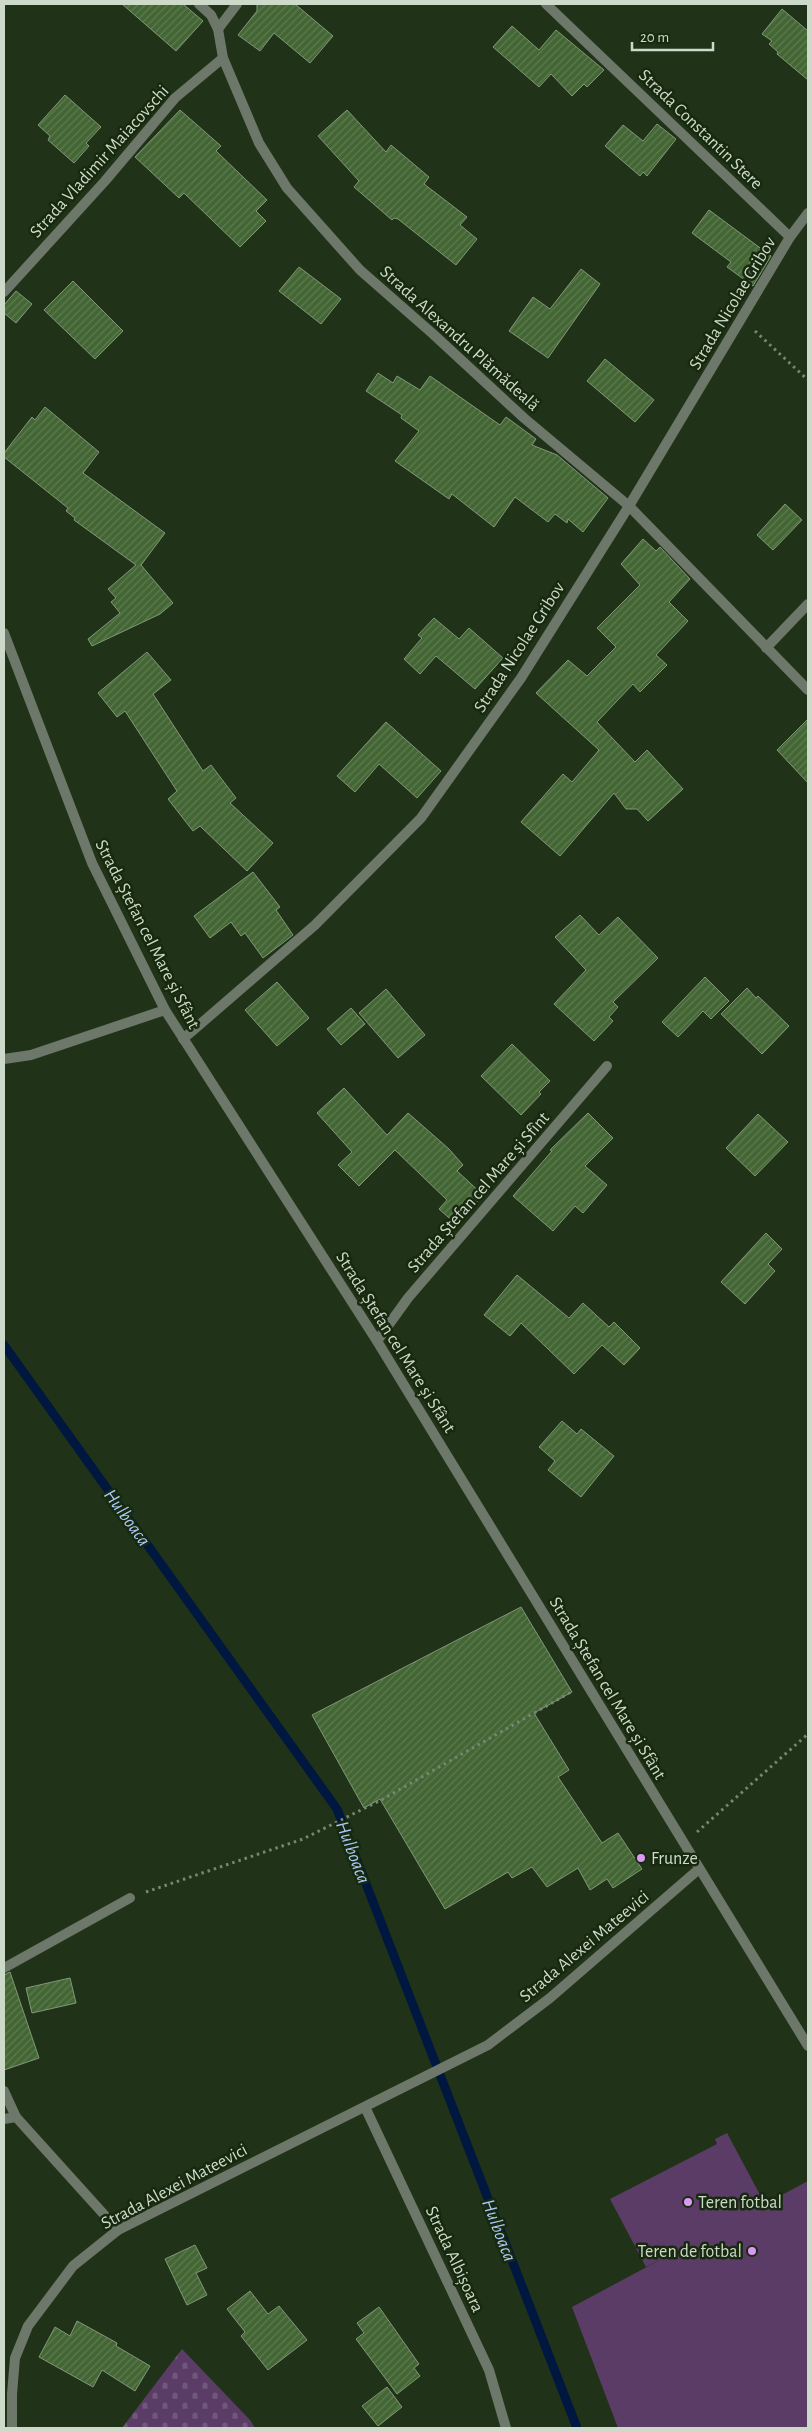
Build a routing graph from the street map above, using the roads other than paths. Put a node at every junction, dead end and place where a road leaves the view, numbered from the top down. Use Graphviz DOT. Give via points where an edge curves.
graph roads {
  1 [pos="200,4"];
  2 [pos="237,4"];
  3 [pos="546,4"];
  4 [pos="218,29"];
  5 [pos="223,58"];
  6 [pos="808,213"];
  7 [pos="790,237"];
  8 [pos="4,292"];
  9 [pos="629,506"];
  10 [pos="808,604"];
  11 [pos="4,633"];
  12 [pos="766,648"];
  13 [pos="808,690"];
  14 [pos="165,1010"];
  15 [pos="183,1039"];
  16 [pos="4,1059"];
  17 [pos="607,1066"];
  18 [pos="377,1341"];
  19 [pos="700,1869"];
  20 [pos="130,1898"];
  21 [pos="4,1968"];
  22 [pos="808,2046"];
  23 [pos="4,2092"];
  24 [pos="365,2107"];
  25 [pos="16,2117"];
  26 [pos="4,2119"];
  27 [pos="118,2230"];
  28 [pos="15,2358"];
  29 [pos="4,2362"];
  30 [pos="12,2428"];
  31 [pos="506,2428"];
  1 -- 4 [label="street, Strada Alexandru Plămădeală"];
  2 -- 4 [label="street"];
  3 -- 7 [label="street, Strada Constantin Stere"];
  4 -- 5 [label="street, Strada Alexandru Plămădeală"];
  5 -- 8 [label="street, Strada Vladimir Maiacovschi" via="175,98"];
  5 -- 9 [label="street, Strada Alexandru Plămădeală" via="259,143 287,188 360,270 524,418"];
  6 -- 7 [label="street, Strada Nicolae Gribov"];
  7 -- 9 [label="street, Strada Nicolae Gribov"];
  9 -- 12 [label="street, Strada Alexandru Plămădeală"];
  9 -- 15 [label="street, Strada Nicolae Gribov" via="521,678 421,818 315,925"];
  10 -- 12 [label="street"];
  11 -- 14 [label="street, Strada Ștefan cel Mare și Sfânt" via="92,863"];
  12 -- 13 [label="street, Strada Alexandru Plămădeală"];
  14 -- 15 [label="street, Strada Ștefan cel Mare și Sfânt"];
  14 -- 16 [label="street" via="31,1055"];
  15 -- 18 [label="street, Strada Ștefan cel Mare și Sfânt"];
  17 -- 18 [label="street, Strada Ștefan cel Mare și Sfînt" via="414,1291"];
  18 -- 19 [label="street, Strada Ștefan cel Mare și Sfânt"];
  19 -- 22 [label="street, Strada Ștefan cel Mare și Sfânt"];
  19 -- 24 [label="street, Strada Alexei Mateevici" via="550,1998 488,2045"];
  20 -- 21 [label="street"];
  23 -- 25 [label="street"];
  24 -- 27 [label="street, Strada Alexei Mateevici"];
  24 -- 31 [label="street, Strada Albișoara" via="489,2370"];
  25 -- 26 [label="street"];
  25 -- 27 [label="street"];
  27 -- 28 [label="street, Strada Alexei Mateevici" via="73,2266 28,2326"];
  28 -- 29 [label="street"];
  28 -- 30 [label="street, Strada Alexei Mateevici"];
}
